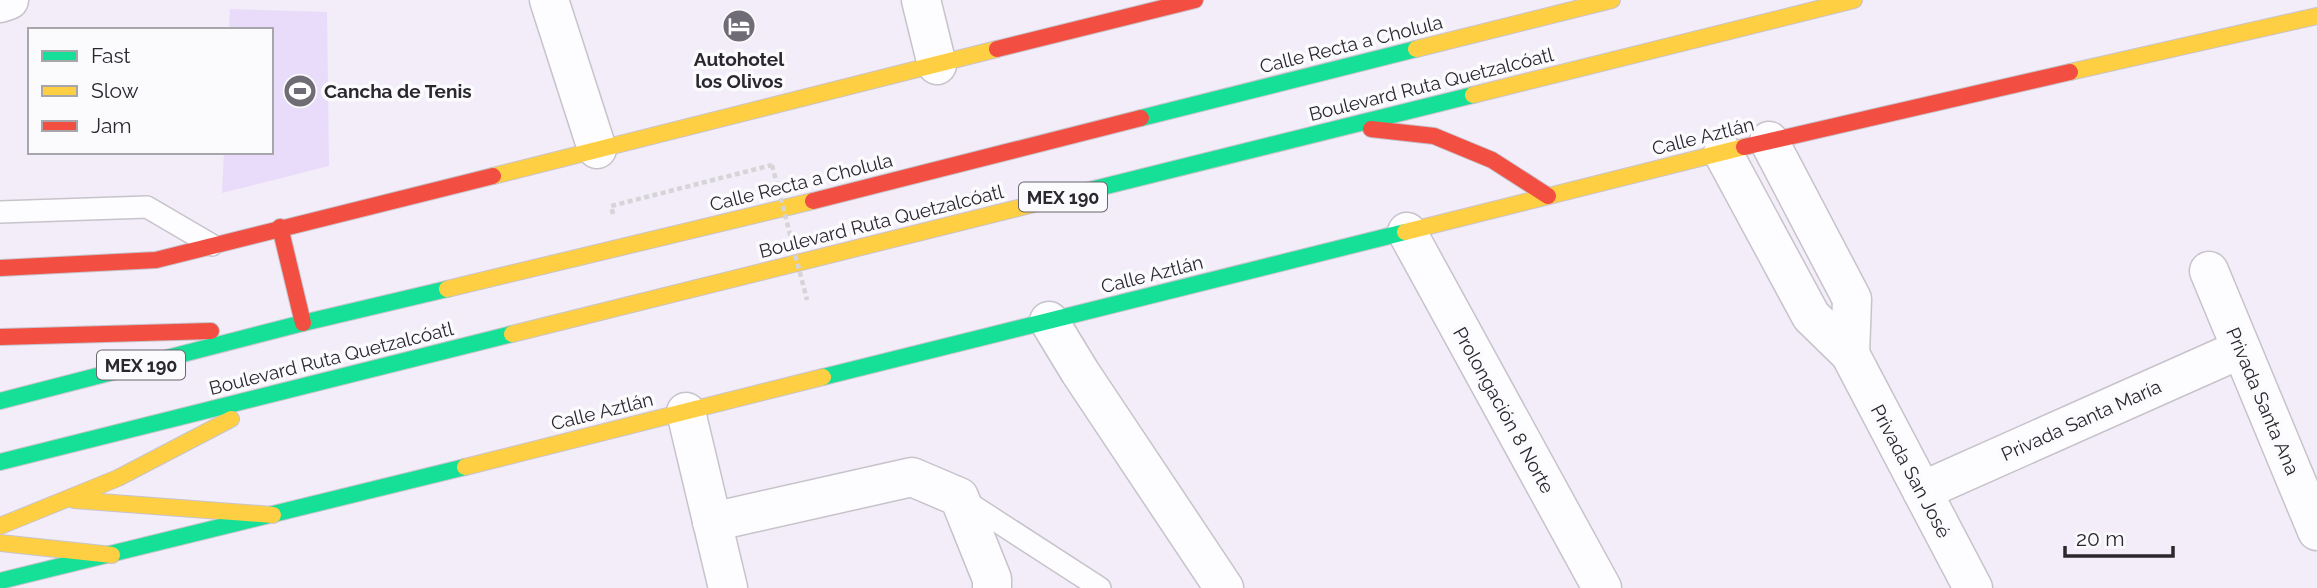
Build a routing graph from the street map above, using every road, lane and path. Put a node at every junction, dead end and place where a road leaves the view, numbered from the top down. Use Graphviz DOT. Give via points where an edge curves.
graph roads {
  1 [pos="9,0"];
  2 [pos="549,0"];
  3 [pos="921,0"];
  4 [pos="1195,0"];
  5 [pos="1612,0"];
  6 [pos="1854,0"];
  7 [pos="0,3"];
  8 [pos="2316,19"];
  9 [pos="937,65"];
  10 [pos="1349,126"];
  11 [pos="1769,141"];
  12 [pos="597,149"];
  13 [pos="1723,153"];
  14 [pos="1548,196"];
  15 [pos="611,206"];
  16 [pos="0,212"];
  17 [pos="280,227"];
  18 [pos="1406,232"];
  19 [pos="212,245"];
  20 [pos="0,268"];
  21 [pos="2209,271"];
  22 [pos="807,300"];
  23 [pos="1049,321"];
  24 [pos="303,323"];
  25 [pos="283,329"];
  26 [pos="0,337"];
  27 [pos="2241,349"];
  28 [pos="1850,354"];
  29 [pos="272,394"];
  30 [pos="0,401"];
  31 [pos="686,412"];
  32 [pos="0,462"];
  33 [pos="1922,491"];
  34 [pos="960,497"];
  35 [pos="68,500"];
  36 [pos="273,515"];
  37 [pos="712,522"];
  38 [pos="0,526"];
  39 [pos="2317,531"];
  40 [pos="0,543"];
  41 [pos="112,555"];
  42 [pos="0,581"];
  43 [pos="728,588"];
  44 [pos="992,588"];
  45 [pos="1100,588"];
  46 [pos="1224,588"];
  47 [pos="1602,588"];
  48 [pos="1973,588"];
  1 -- 7 [label="street"];
  2 -- 12 [label="street"];
  3 -- 9 [label="street"];
  4 -- 9 [label="main road"];
  5 -- 24 [label="main road, Calle Recta a Cholula / MEX 190" via="621,249"];
  6 -- 10 [label="main road, Boulevard Ruta Quetzalcóatl / MEX 190"];
  8 -- 11 [label="main road, Calle Aztlán"];
  9 -- 12 [label="main road"];
  10 -- 14 [label="main road" via="1434,136 1492,160"];
  10 -- 29 [label="main road, Boulevard Ruta Quetzalcóatl / MEX 190"];
  11 -- 13 [label="main road, Calle Aztlán"];
  11 -- 28 [label="street, Privada San José" via="1852,299"];
  12 -- 17 [label="main road"];
  13 -- 14 [label="main road, Calle Aztlán"];
  13 -- 28 [label="street, Privada San José" via="1811,316"];
  14 -- 18 [label="main road, Calle Aztlán"];
  15 -- 22 [label="path, bridge" via="772,165"];
  16 -- 19 [label="lane" via="147,207"];
  17 -- 19 [label="main road"];
  17 -- 24 [label="main road"];
  18 -- 23 [label="main road, Calle Aztlán"];
  18 -- 47 [label="street, Prolongación 8 Norte"];
  19 -- 20 [label="main road" via="156,260"];
  21 -- 27 [label="street, Privada Santa Ana"];
  23 -- 31 [label="main road, Calle Aztlán"];
  23 -- 46 [label="street"];
  24 -- 25 [label="main road, Calle Recta a Cholula / MEX 190"];
  25 -- 26 [label="main road"];
  25 -- 30 [label="main road, Calle Recta a Cholula / MEX 190"];
  27 -- 33 [label="street, Privada Santa María"];
  27 -- 39 [label="street, Privada Santa Ana"];
  28 -- 33 [label="street, Privada San José"];
  29 -- 32 [label="main road, Boulevard Ruta Quetzalcóatl / MEX 190"];
  29 -- 35 [label="main road" via="206,433"];
  31 -- 36 [label="main road, Calle Aztlán"];
  31 -- 37 [label="street"];
  33 -- 48 [label="street, Privada San José"];
  34 -- 37 [label="street" via="912,477"];
  34 -- 44 [label="street"];
  34 -- 45 [label="lane"];
  35 -- 36 [label="main road"];
  35 -- 38 [label="main road"];
  36 -- 41 [label="main road, Calle Aztlán"];
  37 -- 43 [label="street"];
  40 -- 41 [label="main road"];
  41 -- 42 [label="main road, Calle Aztlán"];
}
